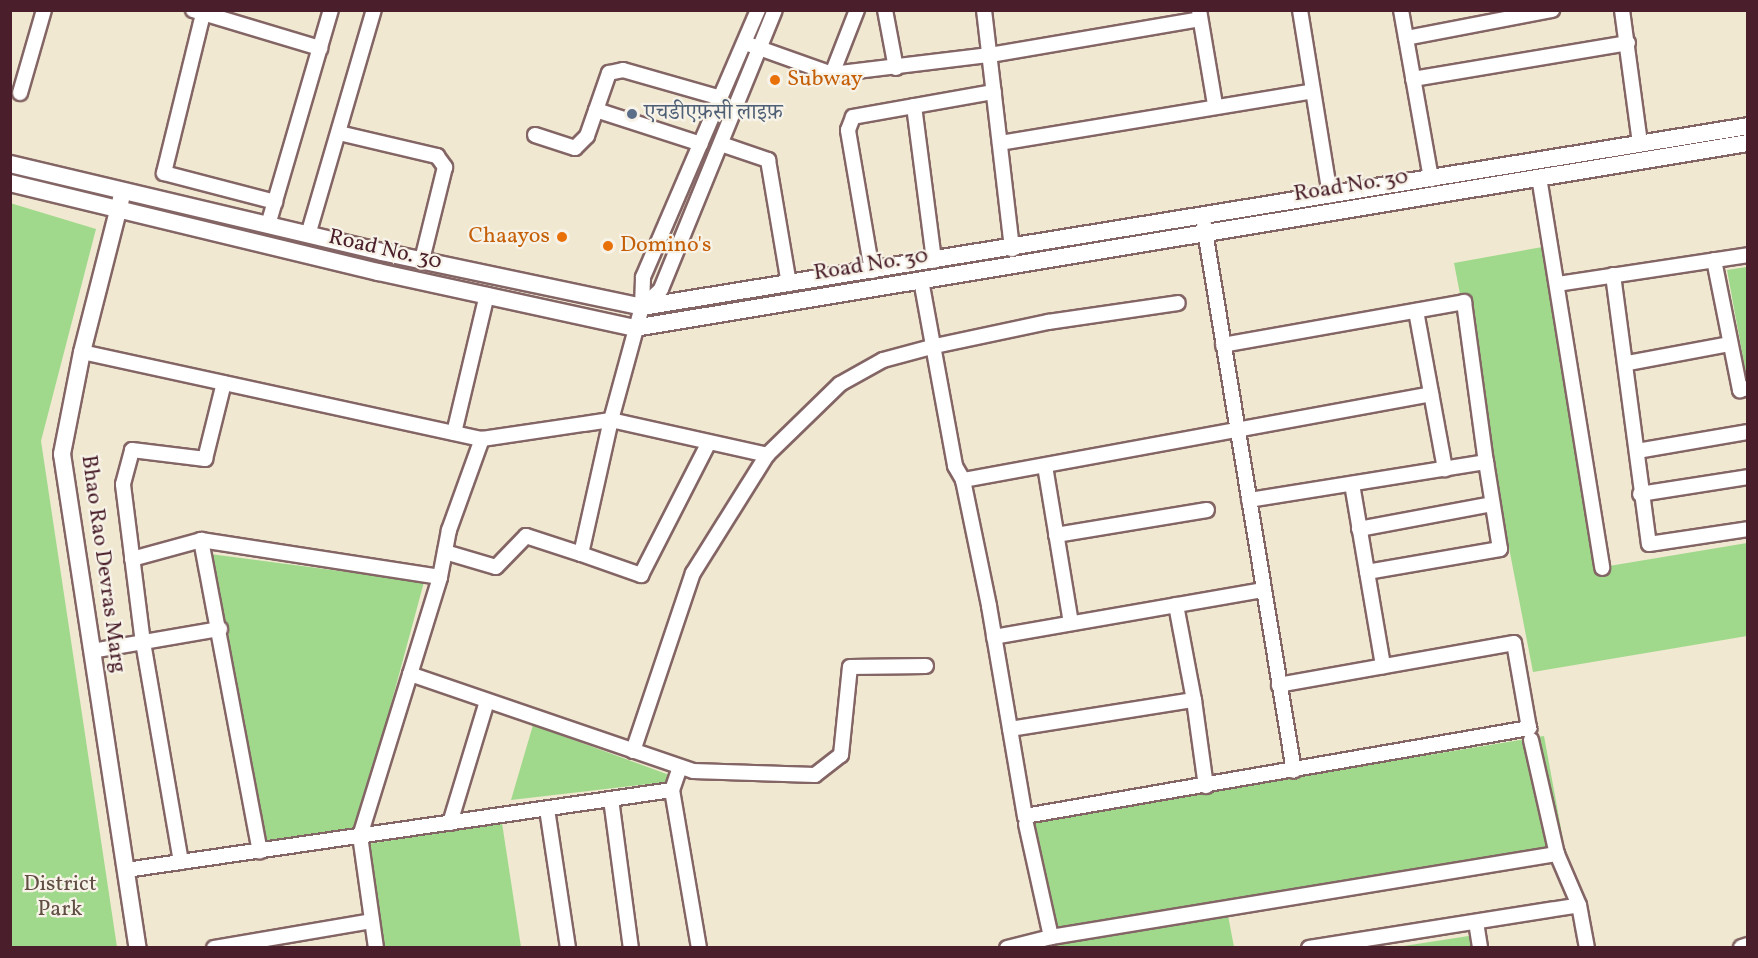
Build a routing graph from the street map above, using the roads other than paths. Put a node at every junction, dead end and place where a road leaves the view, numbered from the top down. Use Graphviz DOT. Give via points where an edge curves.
graph roads {
  1 [pos="44,10"];
  2 [pos="331,10"];
  3 [pos="374,10"];
  4 [pos="758,10"];
  5 [pos="775,10"];
  6 [pos="857,10"];
  7 [pos="885,10"];
  8 [pos="984,10"];
  9 [pos="1300,10"];
  10 [pos="1401,10"];
  11 [pos="1552,10"];
  12 [pos="1622,10"];
  13 [pos="200,12"];
  14 [pos="1199,15"];
  15 [pos="1406,38"];
  16 [pos="745,43"];
  17 [pos="1628,43"];
  18 [pos="320,48"];
  19 [pos="759,48"];
  20 [pos="990,55"];
  21 [pos="896,68"];
  22 [pos="832,74"];
  23 [pos="1413,79"];
  24 [pos="1313,91"];
  25 [pos="994,92"];
  26 [pos="20,93"];
  27 [pos="721,98"];
  28 [pos="1215,105"];
  29 [pos="914,106"];
  30 [pos="596,110"];
  31 [pos="1748,126"];
  32 [pos="339,133"];
  33 [pos="535,135"];
  34 [pos="1000,143"];
  35 [pos="1748,143"];
  36 [pos="700,144"];
  37 [pos="721,144"];
  38 [pos="1640,144"];
  39 [pos="10,164"];
  40 [pos="1539,177"];
  41 [pos="1431,179"];
  42 [pos="10,183"];
  43 [pos="123,191"];
  44 [pos="1330,196"];
  45 [pos="275,202"];
  46 [pos="118,209"];
  47 [pos="268,225"];
  48 [pos="1204,225"];
  49 [pos="308,235"];
  50 [pos="1012,249"];
  51 [pos="1748,255"];
  52 [pos="422,260"];
  53 [pos="1714,260"];
  54 [pos="934,261"];
  55 [pos="872,271"];
  56 [pos="1613,275"];
  57 [pos="921,280"];
  58 [pos="789,284"];
  59 [pos="1557,284"];
  60 [pos="487,295"];
  61 [pos="1178,303"];
  62 [pos="642,308"];
  63 [pos="1416,311"];
  64 [pos="634,328"];
  65 [pos="1730,344"];
  66 [pos="1223,345"];
  67 [pos="935,346"];
  68 [pos="82,352"];
  69 [pos="1628,363"];
  70 [pos="224,383"];
  71 [pos="1748,388"];
  72 [pos="1431,394"];
  73 [pos="611,420"];
  74 [pos="1238,432"];
  75 [pos="1748,432"];
  76 [pos="454,433"];
  77 [pos="482,439"];
  78 [pos="709,442"];
  79 [pos="1637,451"];
  80 [pos="766,454"];
  81 [pos="1486,462"];
  82 [pos="1045,466"];
  83 [pos="1444,469"];
  84 [pos="1748,477"];
  85 [pos="963,480"];
  86 [pos="1352,484"];
  87 [pos="1640,494"];
  88 [pos="1249,500"];
  89 [pos="1492,504"];
  90 [pos="1207,510"];
  91 [pos="1359,529"];
  92 [pos="1748,529"];
  93 [pos="1056,535"];
  94 [pos="201,540"];
  95 [pos="445,552"];
  96 [pos="581,554"];
  97 [pos="132,559"];
  98 [pos="1602,568"];
  99 [pos="1367,572"];
  100 [pos="440,577"];
  101 [pos="1264,590"];
  102 [pos="1176,605"];
  103 [pos="1071,623"];
  104 [pos="220,629"];
  105 [pos="994,637"];
  106 [pos="142,643"];
  107 [pos="92,651"];
  108 [pos="926,666"];
  109 [pos="1383,666"];
  110 [pos="410,674"];
  111 [pos="1280,685"];
  112 [pos="1194,700"];
  113 [pos="487,701"];
  114 [pos="1010,729"];
  115 [pos="1531,740"];
  116 [pos="633,751"];
  117 [pos="680,767"];
  118 [pos="1294,771"];
  119 [pos="1206,786"];
  120 [pos="672,790"];
  121 [pos="611,799"];
  122 [pos="547,809"];
  123 [pos="450,823"];
  124 [pos="1026,824"];
  125 [pos="360,836"];
  126 [pos="260,851"];
  127 [pos="1557,854"];
  128 [pos="181,862"];
  129 [pos="126,870"];
  130 [pos="1579,905"];
  131 [pos="372,921"];
  132 [pos="1476,922"];
  133 [pos="1051,937"];
  134 [pos="1330,946"];
  135 [pos="1748,946"];
  136 [pos="138,948"];
  137 [pos="214,948"];
  138 [pos="376,948"];
  139 [pos="568,948"];
  140 [pos="631,948"];
  141 [pos="699,948"];
  142 [pos="1007,948"];
  143 [pos="1309,948"];
  144 [pos="1480,948"];
  145 [pos="1587,948"];
  146 [pos="1742,948"];
  1 -- 26 [label="street"];
  2 -- 18 [label="street"];
  3 -- 32 [label="street"];
  4 -- 16 [label="street"];
  5 -- 19 [label="street"];
  6 -- 22 [label="street"];
  7 -- 21 [label="street"];
  8 -- 20 [label="street"];
  9 -- 24 [label="street"];
  10 -- 15 [label="street"];
  11 -- 15 [label="street"];
  12 -- 17 [label="street"];
  13 -- 18 [label="street"];
  13 -- 45 [label="street" via="164,173"];
  14 -- 20 [label="street"];
  14 -- 28 [label="street"];
  15 -- 23 [label="street"];
  16 -- 19 [label="street"];
  16 -- 27 [label="street"];
  17 -- 23 [label="street"];
  17 -- 38 [label="street"];
  18 -- 45 [label="street"];
  19 -- 22 [label="street"];
  19 -- 37 [label="street"];
  20 -- 21 [label="street"];
  20 -- 25 [label="street"];
  21 -- 22 [label="street"];
  23 -- 41 [label="street"];
  24 -- 28 [label="street"];
  24 -- 44 [label="street"];
  25 -- 29 [label="street"];
  25 -- 34 [label="street"];
  27 -- 30 [label="street" via="623,69 609,73"];
  27 -- 36 [label="street"];
  28 -- 34 [label="street"];
  29 -- 54 [label="street"];
  29 -- 55 [label="street" via="853,117 849,130"];
  30 -- 33 [label="street" via="587,136 575,148"];
  30 -- 36 [label="street"];
  31 -- 38 [label="street, Road No. 30"];
  32 -- 49 [label="street"];
  32 -- 52 [label="street" via="437,156 446,167"];
  34 -- 50 [label="street"];
  35 -- 40 [label="street, Road No. 30"];
  36 -- 62 [label="street" via="643,277"];
  37 -- 58 [label="street" via="768,160"];
  37 -- 62 [label="street" via="661,289"];
  38 -- 41 [label="street, Road No. 30"];
  39 -- 43 [label="street, Road No. 30"];
  40 -- 48 [label="street, Road No. 30"];
  40 -- 59 [label="street"];
  41 -- 44 [label="street, Road No. 30"];
  42 -- 46 [label="street, Road No. 30"];
  43 -- 46 [label="street, Bhao Rao Devras Marg"];
  43 -- 47 [label="street, Road No. 30"];
  44 -- 48 [label="street, Road No. 30"];
  45 -- 47 [label="street"];
  46 -- 60 [label="street, Road No. 30"];
  46 -- 68 [label="street, Bhao Rao Devras Marg"];
  47 -- 49 [label="street, Road No. 30"];
  48 -- 50 [label="street, Road No. 30"];
  48 -- 57 [label="street, Road No. 30"];
  48 -- 66 [label="street"];
  49 -- 52 [label="street, Road No. 30"];
  50 -- 54 [label="street, Road No. 30"];
  51 -- 53 [label="street"];
  52 -- 62 [label="street, Road No. 30"];
  53 -- 56 [label="street"];
  53 -- 65 [label="street"];
  54 -- 55 [label="street, Road No. 30"];
  55 -- 58 [label="street, Road No. 30"];
  56 -- 59 [label="street"];
  56 -- 69 [label="street"];
  57 -- 64 [label="street, Road No. 30"];
  57 -- 67 [label="street"];
  58 -- 62 [label="street, Road No. 30"];
  59 -- 98 [label="street"];
  60 -- 64 [label="street, Road No. 30"];
  60 -- 76 [label="street"];
  61 -- 67 [label="street" via="1048,322"];
  62 -- 64 [label="street"];
  63 -- 66 [label="street"];
  63 -- 72 [label="street"];
  63 -- 81 [label="street" via="1464,302"];
  64 -- 73 [label="street"];
  65 -- 69 [label="street"];
  65 -- 71 [label="street" via="1740,390"];
  66 -- 74 [label="street"];
  67 -- 80 [label="street" via="883,360 840,384"];
  67 -- 85 [label="street" via="955,466"];
  68 -- 70 [label="street"];
  68 -- 107 [label="street, Bhao Rao Devras Marg" via="62,454"];
  69 -- 79 [label="street"];
  70 -- 76 [label="street"];
  70 -- 97 [label="street" via="205,459 132,450 123,484"];
  72 -- 74 [label="street"];
  72 -- 83 [label="street"];
  73 -- 77 [label="street"];
  73 -- 78 [label="street"];
  73 -- 96 [label="street"];
  74 -- 82 [label="street"];
  74 -- 88 [label="street"];
  75 -- 79 [label="street"];
  76 -- 77 [label="street"];
  77 -- 95 [label="street"];
  78 -- 80 [label="street"];
  78 -- 96 [label="street" via="641,575"];
  79 -- 87 [label="street"];
  80 -- 116 [label="street" via="693,573"];
  81 -- 83 [label="street"];
  81 -- 89 [label="street"];
  82 -- 85 [label="street"];
  82 -- 93 [label="street"];
  83 -- 86 [label="street"];
  84 -- 87 [label="street"];
  85 -- 105 [label="street"];
  86 -- 88 [label="street"];
  86 -- 91 [label="street"];
  87 -- 92 [label="street" via="1649,544"];
  88 -- 101 [label="street"];
  89 -- 91 [label="street"];
  89 -- 99 [label="street" via="1500,549"];
  90 -- 93 [label="street"];
  91 -- 99 [label="street"];
  93 -- 103 [label="street"];
  94 -- 97 [label="street"];
  94 -- 100 [label="street"];
  94 -- 104 [label="street"];
  95 -- 96 [label="street" via="496,567 526,536"];
  95 -- 100 [label="street"];
  97 -- 106 [label="street"];
  99 -- 109 [label="street"];
  100 -- 110 [label="street"];
  101 -- 102 [label="street"];
  101 -- 111 [label="street"];
  102 -- 103 [label="street"];
  102 -- 112 [label="street"];
  103 -- 105 [label="street"];
  104 -- 106 [label="street"];
  104 -- 126 [label="street"];
  105 -- 114 [label="street"];
  106 -- 107 [label="street"];
  106 -- 128 [label="street"];
  107 -- 129 [label="street, Bhao Rao Devras Marg"];
  108 -- 117 [label="street" via="850,667 841,755 816,775 693,771"];
  109 -- 111 [label="street"];
  109 -- 118 [label="street" via="1514,643 1528,728"];
  110 -- 113 [label="street"];
  110 -- 125 [label="street"];
  111 -- 118 [label="street"];
  112 -- 114 [label="street"];
  112 -- 119 [label="street"];
  113 -- 116 [label="street"];
  113 -- 123 [label="street"];
  114 -- 119 [label="street" via="1025,816"];
  115 -- 127 [label="street"];
  116 -- 117 [label="street"];
  117 -- 120 [label="street"];
  118 -- 119 [label="street"];
  120 -- 121 [label="street"];
  120 -- 141 [label="street"];
  121 -- 122 [label="street"];
  121 -- 140 [label="street"];
  122 -- 123 [label="street"];
  122 -- 139 [label="street"];
  123 -- 125 [label="street"];
  124 -- 133 [label="street"];
  125 -- 126 [label="street"];
  125 -- 131 [label="street"];
  126 -- 128 [label="street"];
  127 -- 130 [label="street"];
  127 -- 133 [label="street"];
  128 -- 129 [label="street"];
  129 -- 136 [label="street, Bhao Rao Devras Marg"];
  130 -- 132 [label="street"];
  130 -- 145 [label="street"];
  131 -- 137 [label="street"];
  131 -- 138 [label="street"];
  132 -- 134 [label="street"];
  132 -- 144 [label="street"];
  133 -- 142 [label="street"];
  134 -- 143 [label="street"];
  135 -- 146 [label="street"];
}
